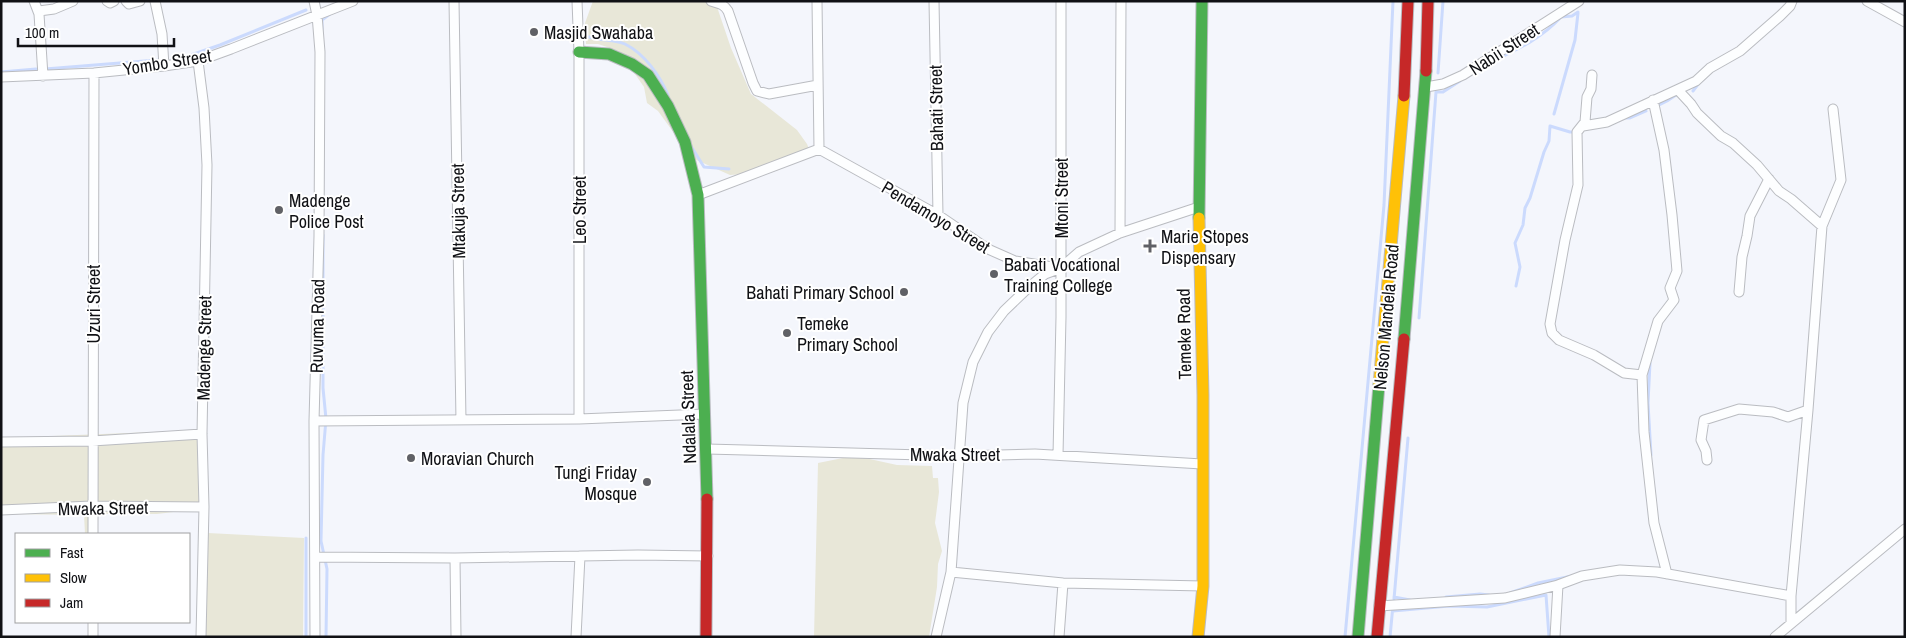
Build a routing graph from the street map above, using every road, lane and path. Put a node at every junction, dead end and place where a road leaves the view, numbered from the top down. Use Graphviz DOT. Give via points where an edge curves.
graph roads {
  1 [pos="34,1"];
  2 [pos="73,1"];
  3 [pos="107,1"];
  4 [pos="114,1"];
  5 [pos="126,1"];
  6 [pos="140,1"];
  7 [pos="155,1"];
  8 [pos="314,1"];
  9 [pos="353,1"];
  10 [pos="454,1"];
  11 [pos="577,1"];
  12 [pos="711,1"];
  13 [pos="817,1"];
  14 [pos="934,1"];
  15 [pos="1061,1"];
  16 [pos="1121,1"];
  17 [pos="1202,1"];
  18 [pos="1408,1"];
  19 [pos="1428,1"];
  20 [pos="1579,1"];
  21 [pos="1792,1"];
  22 [pos="1868,1"];
  23 [pos="38,12"];
  24 [pos="317,15"];
  25 [pos="1905,22"];
  26 [pos="578,52"];
  27 [pos="198,60"];
  28 [pos="164,66"];
  29 [pos="94,73"];
  30 [pos="1592,75"];
  31 [pos="44,76"];
  32 [pos="1,77"];
  33 [pos="818,85"];
  34 [pos="1426,86"];
  35 [pos="1678,90"];
  36 [pos="1653,100"];
  37 [pos="1833,109"];
  38 [pos="1583,126"];
  39 [pos="818,149"];
  40 [pos="1769,179"];
  41 [pos="698,195"];
  42 [pos="1198,207"];
  43 [pos="938,215"];
  44 [pos="1822,226"];
  45 [pos="1120,233"];
  46 [pos="1061,268"];
  47 [pos="1739,292"];
  48 [pos="1642,375"];
  49 [pos="1808,410"];
  50 [pos="705,414"];
  51 [pos="579,419"];
  52 [pos="461,420"];
  53 [pos="314,421"];
  54 [pos="202,434"];
  55 [pos="92,441"];
  56 [pos="1,442"];
  57 [pos="707,448"];
  58 [pos="1058,455"];
  59 [pos="959,456"];
  60 [pos="1707,460"];
  61 [pos="1202,464"];
  62 [pos="92,506"];
  63 [pos="204,507"];
  64 [pos="1,510"];
  65 [pos="1905,529"];
  66 [pos="93,533"];
  67 [pos="580,556"];
  68 [pos="708,556"];
  69 [pos="315,557"];
  70 [pos="455,558"];
  71 [pos="951,572"];
  72 [pos="1667,574"];
  73 [pos="1063,583"];
  74 [pos="1558,585"];
  75 [pos="1203,586"];
  76 [pos="1791,596"];
  77 [pos="1379,606"];
  78 [pos="1791,622"];
  79 [pos="93,623"];
  80 [pos="93,637"];
  81 [pos="201,637"];
  82 [pos="315,637"];
  83 [pos="456,637"];
  84 [pos="576,637"];
  85 [pos="706,637"];
  86 [pos="936,637"];
  87 [pos="1059,637"];
  88 [pos="1198,637"];
  89 [pos="1358,637"];
  90 [pos="1377,637"];
  91 [pos="1555,637"];
  92 [pos="1775,637"];
  1 -- 23 [label="street"];
  2 -- 23 [label="street"];
  3 -- 4 [label="street"];
  5 -- 6 [label="street" via="129,4"];
  7 -- 28 [label="street"];
  8 -- 24 [label="street, Ruvuma Road"];
  9 -- 24 [label="street, Yombo Street"];
  10 -- 52 [label="street, Mtakuja Street"];
  11 -- 26 [label="street, Leo Street"];
  12 -- 33 [label="street" via="720,3 728,11 757,91 769,94"];
  13 -- 33 [label="street"];
  14 -- 43 [label="street, Bahati Street"];
  15 -- 46 [label="street, Mtoni Street"];
  16 -- 45 [label="street"];
  17 -- 42 [label="street, Temeke Road"];
  18 -- 89 [label="street, Nelson Mandela Road" via="1404,91"];
  19 -- 34 [label="street, Nelson Mandela Road"];
  20 -- 34 [label="street, Nabii Street" via="1463,75 1443,84"];
  21 -- 35 [label="street" via="1740,51"];
  22 -- 25 [label="street"];
  23 -- 31 [label="street"];
  24 -- 27 [label="street, Yombo Street"];
  24 -- 53 [label="street, Ruvuma Road" via="320,52 319,236"];
  26 -- 41 [label="street, Ndalala Street" via="609,54 648,75 686,142"];
  26 -- 51 [label="street, Leo Street"];
  27 -- 28 [label="street, Yombo Street"];
  27 -- 54 [label="street, Madenge Street" via="207,165"];
  28 -- 29 [label="street, Yombo Street"];
  29 -- 31 [label="street, Yombo Street"];
  29 -- 55 [label="street, Uzuri Street"];
  30 -- 38 [label="street"];
  31 -- 32 [label="street, Yombo Street"];
  33 -- 39 [label="street"];
  34 -- 77 [label="street, Nelson Mandela Road"];
  35 -- 36 [label="street"];
  35 -- 40 [label="street" via="1721,136 1745,154"];
  36 -- 38 [label="street" via="1607,122"];
  36 -- 48 [label="street" via="1666,168 1677,271 1670,288 1674,300 1658,321"];
  37 -- 44 [label="street" via="1841,180"];
  38 -- 48 [label="street" via="1577,132 1578,185 1552,312 1552,333 1559,340 1624,373"];
  39 -- 41 [label="street"];
  39 -- 43 [label="street, Pendamoyo Street"];
  40 -- 44 [label="street"];
  40 -- 47 [label="street" via="1750,216"];
  41 -- 50 [label="street, Ndalala Street"];
  42 -- 45 [label="street"];
  42 -- 61 [label="street, Temeke Road"];
  43 -- 46 [label="street, Pendamoyo Street" via="1003,256 1028,264"];
  44 -- 49 [label="street"];
  45 -- 46 [label="street" via="1079,252"];
  46 -- 58 [label="street, Mtoni Street"];
  46 -- 59 [label="street" via="1045,274 1028,288 988,332 973,362 963,403"];
  48 -- 72 [label="street" via="1644,432 1654,523"];
  49 -- 60 [label="street" via="1788,416 1740,409 1704,420 1701,440"];
  49 -- 76 [label="street"];
  50 -- 51 [label="street"];
  50 -- 57 [label="street, Ndalala Street"];
  51 -- 52 [label="street"];
  52 -- 53 [label="street"];
  53 -- 69 [label="street, Ruvuma Road"];
  54 -- 55 [label="street"];
  54 -- 63 [label="street, Madenge Street"];
  55 -- 56 [label="street"];
  55 -- 62 [label="street, Uzuri Street"];
  57 -- 59 [label="street, Mwaka Street"];
  57 -- 68 [label="street, Ndalala Street"];
  58 -- 59 [label="street, Mwaka Street"];
  58 -- 61 [label="street, Mwaka Street"];
  59 -- 71 [label="street"];
  61 -- 75 [label="street, Temeke Road"];
  62 -- 63 [label="street, Mwaka Street"];
  62 -- 64 [label="street, Mwaka Street"];
  62 -- 66 [label="street, Uzuri Street"];
  63 -- 81 [label="street, Madenge Street"];
  65 -- 78 [label="street"];
  67 -- 68 [label="street"];
  67 -- 70 [label="street"];
  67 -- 84 [label="street"];
  68 -- 85 [label="street, Ndalala Street"];
  69 -- 70 [label="street"];
  69 -- 82 [label="street, Ruvuma Road"];
  70 -- 83 [label="street"];
  71 -- 73 [label="street"];
  71 -- 86 [label="street"];
  72 -- 74 [label="street" via="1610,570"];
  72 -- 76 [label="street"];
  73 -- 75 [label="street"];
  73 -- 87 [label="street"];
  74 -- 77 [label="street" via="1490,600"];
  74 -- 91 [label="street"];
  75 -- 88 [label="street, Temeke Road"];
  76 -- 78 [label="street"];
  77 -- 90 [label="street, Nelson Mandela Road"];
  78 -- 92 [label="street"];
  79 -- 80 [label="street"];
}
